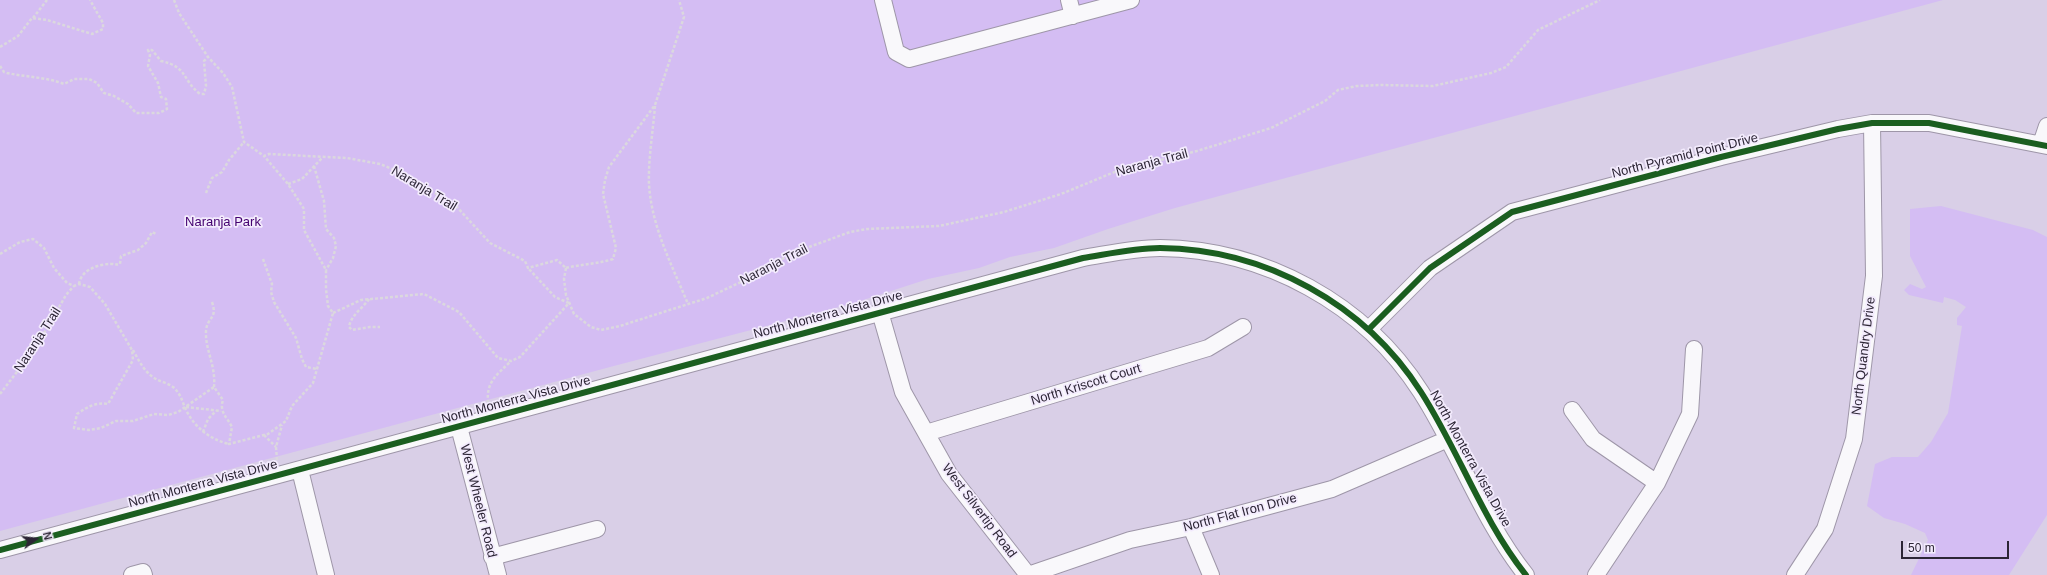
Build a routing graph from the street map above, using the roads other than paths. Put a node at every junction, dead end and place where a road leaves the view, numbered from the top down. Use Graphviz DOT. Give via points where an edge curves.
graph roads {
  1 [pos="882,0"];
  2 [pos="1069,0"];
  3 [pos="1131,0"];
  4 [pos="1073,16"];
  5 [pos="1872,123"];
  6 [pos="2047,126"];
  7 [pos="2044,145"];
  8 [pos="880,312"];
  9 [pos="1243,328"];
  10 [pos="1369,329"];
  11 [pos="1694,349"];
  12 [pos="1572,410"];
  13 [pos="459,427"];
  14 [pos="926,433"];
  15 [pos="1448,439"];
  16 [pos="300,470"];
  17 [pos="1656,483"];
  18 [pos="1191,528"];
  19 [pos="597,529"];
  20 [pos="0,550"];
  21 [pos="492,557"];
  22 [pos="326,575"];
  23 [pos="498,575"];
  24 [pos="1028,575"];
  25 [pos="1211,575"];
  26 [pos="1526,575"];
  27 [pos="1596,575"];
  28 [pos="1795,575"];
  1 -- 4 [label="street" via="896,52 909,59"];
  2 -- 4 [label="street"];
  3 -- 4 [label="street"];
  5 -- 7 [label="street, North Pyramid Point Drive" via="1930,123"];
  5 -- 10 [label="street, North Pyramid Point Drive" via="1721,157 1512,212 1430,268"];
  5 -- 28 [label="street, North Quandry Drive" via="1874,276 1854,439 1825,529"];
  6 -- 7 [label="street"];
  8 -- 10 [label="street, North Monterra Vista Drive" via="1083,258 1124,250 1160,248 1202,251 1271,268 1340,306"];
  8 -- 13 [label="street, North Monterra Vista Drive"];
  8 -- 14 [label="street, West Silvertip Road" via="903,392"];
  9 -- 14 [label="street, North Kriscott Court" via="1208,348"];
  10 -- 15 [label="street, North Monterra Vista Drive" via="1413,380"];
  11 -- 17 [label="street" via="1690,414"];
  12 -- 17 [label="street" via="1593,439"];
  13 -- 16 [label="street, North Monterra Vista Drive"];
  13 -- 21 [label="street, West Wheeler Road"];
  14 -- 24 [label="street, West Silvertip Road" via="949,474"];
  15 -- 18 [label="street, North Flat Iron Drive" via="1332,489"];
  15 -- 26 [label="street, North Monterra Vista Drive" via="1492,524 1511,557"];
  16 -- 20 [label="street, North Monterra Vista Drive"];
  16 -- 22 [label="street"];
  17 -- 27 [label="street"];
  18 -- 24 [label="street, North Flat Iron Drive" via="1130,540"];
  18 -- 25 [label="street"];
  19 -- 21 [label="street"];
  21 -- 23 [label="street, West Wheeler Road"];
}
